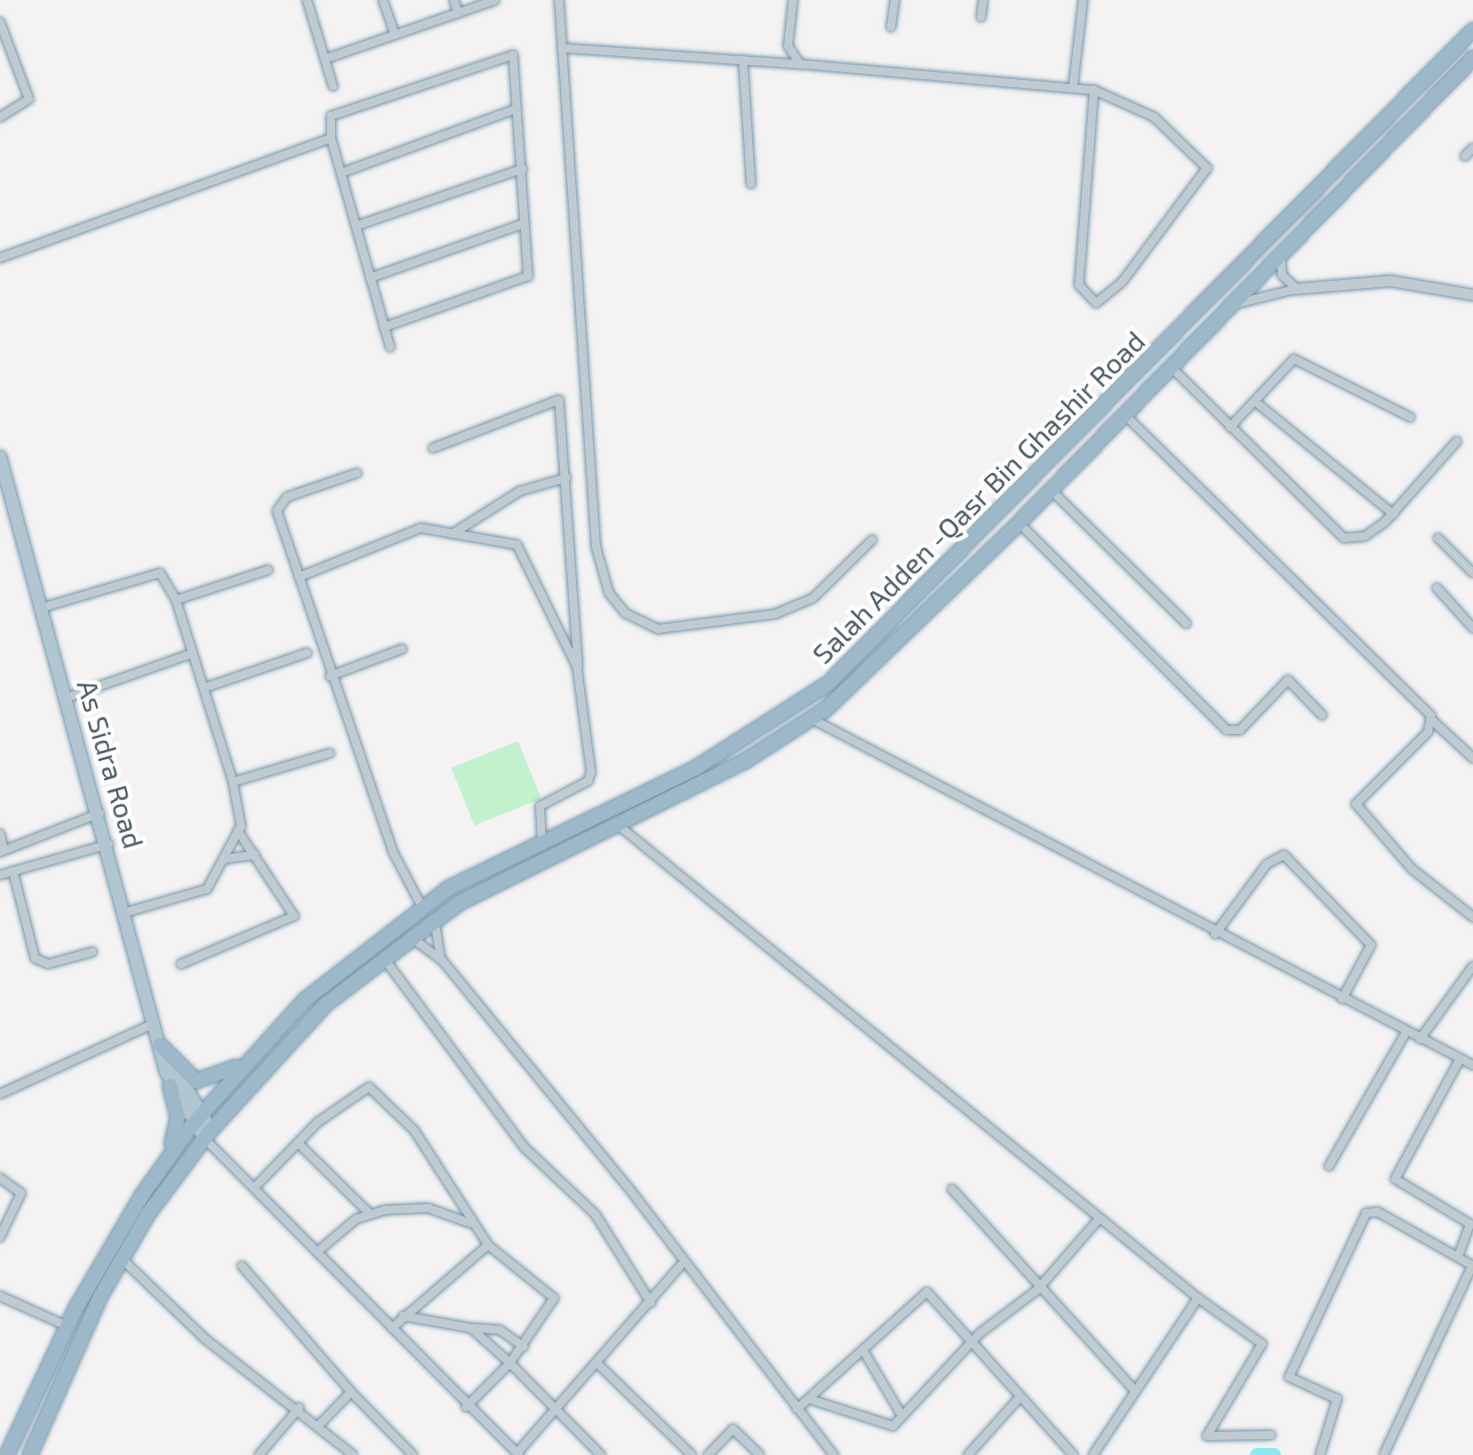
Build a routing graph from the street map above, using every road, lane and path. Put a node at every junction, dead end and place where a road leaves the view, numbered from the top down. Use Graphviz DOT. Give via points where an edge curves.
graph roads {
  1 [pos="307,0"];
  2 [pos="383,0"];
  3 [pos="454,0"];
  4 [pos="495,0"];
  5 [pos="559,0"];
  6 [pos="793,0"];
  7 [pos="895,0"];
  8 [pos="983,0"];
  9 [pos="1083,0"];
  10 [pos="458,13"];
  11 [pos="981,17"];
  12 [pos="0,22"];
  13 [pos="891,27"];
  14 [pos="1473,30"];
  15 [pos="395,35"];
  16 [pos="562,48"];
  17 [pos="1473,58"];
  18 [pos="325,59"];
  19 [pos="743,60"];
  20 [pos="800,64"];
  21 [pos="333,86"];
  22 [pos="1073,87"];
  23 [pos="1094,90"];
  24 [pos="516,109"];
  25 [pos="0,117"];
  26 [pos="331,138"];
  27 [pos="1473,148"];
  28 [pos="1465,156"];
  29 [pos="522,169"];
  30 [pos="341,173"];
  31 [pos="751,184"];
  32 [pos="525,223"];
  33 [pos="356,226"];
  34 [pos="1283,250"];
  35 [pos="0,258"];
  36 [pos="370,278"];
  37 [pos="1296,289"];
  38 [pos="1473,295"];
  39 [pos="1232,305"];
  40 [pos="384,327"];
  41 [pos="390,347"];
  42 [pos="1171,367"];
  43 [pos="1257,403"];
  44 [pos="1125,415"];
  45 [pos="1410,417"];
  46 [pos="1230,427"];
  47 [pos="1457,441"];
  48 [pos="433,448"];
  49 [pos="0,457"];
  50 [pos="357,473"];
  51 [pos="566,478"];
  52 [pos="1051,490"];
  53 [pos="1393,514"];
  54 [pos="993,523"];
  55 [pos="1019,523"];
  56 [pos="452,534"];
  57 [pos="1006,536"];
  58 [pos="1438,538"];
  59 [pos="872,540"];
  60 [pos="268,570"];
  61 [pos="1473,573"];
  62 [pos="299,577"];
  63 [pos="1437,588"];
  64 [pos="176,600"];
  65 [pos="41,608"];
  66 [pos="1186,623"];
  67 [pos="1473,627"];
  68 [pos="402,649"];
  69 [pos="307,653"];
  70 [pos="190,654"];
  71 [pos="579,673"];
  72 [pos="330,676"];
  73 [pos="204,688"];
  74 [pos="66,698"];
  75 [pos="1322,715"];
  76 [pos="812,719"];
  77 [pos="1434,722"];
  78 [pos="1471,752"];
  79 [pos="330,753"];
  80 [pos="233,782"];
  81 [pos="101,813"];
  82 [pos="618,825"];
  83 [pos="238,831"];
  84 [pos="0,834"];
  85 [pos="542,842"];
  86 [pos="109,844"];
  87 [pos="2,851"];
  88 [pos="255,855"];
  89 [pos="225,859"];
  90 [pos="13,871"];
  91 [pos="0,875"];
  92 [pos="1473,903"];
  93 [pos="421,905"];
  94 [pos="127,912"];
  95 [pos="1470,915"];
  96 [pos="436,919"];
  97 [pos="1215,934"];
  98 [pos="409,936"];
  99 [pos="92,952"];
  100 [pos="382,956"];
  101 [pos="442,960"];
  102 [pos="181,964"];
  103 [pos="1473,966"];
  104 [pos="1342,999"];
  105 [pos="155,1023"];
  106 [pos="1406,1032"];
  107 [pos="1420,1039"];
  108 [pos="160,1045"];
  109 [pos="250,1058"];
  110 [pos="1460,1059"];
  111 [pos="1473,1065"];
  112 [pos="170,1086"];
  113 [pos="0,1094"];
  114 [pos="197,1119"];
  115 [pos="210,1138"];
  116 [pos="298,1143"];
  117 [pos="162,1165"];
  118 [pos="1329,1166"];
  119 [pos="0,1178"];
  120 [pos="255,1187"];
  121 [pos="952,1189"];
  122 [pos="369,1213"];
  123 [pos="1098,1220"];
  124 [pos="470,1223"];
  125 [pos="0,1237"];
  126 [pos="488,1245"];
  127 [pos="317,1252"];
  128 [pos="1458,1257"];
  129 [pos="121,1258"];
  130 [pos="681,1265"];
  131 [pos="242,1266"];
  132 [pos="1473,1266"];
  133 [pos="1037,1290"];
  134 [pos="0,1296"];
  135 [pos="1198,1298"];
  136 [pos="651,1303"];
  137 [pos="403,1316"];
  138 [pos="67,1326"];
  139 [pos="392,1328"];
  140 [pos="471,1328"];
  141 [pos="970,1344"];
  142 [pos="523,1347"];
  143 [pos="863,1350"];
  144 [pos="510,1363"];
  145 [pos="599,1365"];
  146 [pos="1135,1391"];
  147 [pos="351,1392"];
  148 [pos="809,1399"];
  149 [pos="1018,1399"];
  150 [pos="466,1407"];
  151 [pos="299,1408"];
  152 [pos="797,1409"];
  153 [pos="555,1414"];
  154 [pos="902,1416"];
  155 [pos="319,1425"];
  156 [pos="1271,1435"];
  157 [pos="518,1454"];
  158 [pos="1384,1454"];
  159 [pos="7,1455"];
  160 [pos="30,1455"];
  161 [pos="259,1455"];
  162 [pos="353,1455"];
  163 [pos="413,1455"];
  164 [pos="601,1455"];
  165 [pos="692,1455"];
  166 [pos="708,1455"];
  167 [pos="760,1455"];
  168 [pos="834,1455"];
  169 [pos="968,1455"];
  170 [pos="1073,1455"];
  171 [pos="1093,1455"];
  172 [pos="1320,1455"];
  1 -- 18 [label="street"];
  2 -- 15 [label="street"];
  3 -- 10 [label="street"];
  4 -- 10 [label="street"];
  5 -- 16 [label="street"];
  6 -- 20 [label="street" via="788,46"];
  7 -- 13 [label="street"];
  8 -- 11 [label="street"];
  9 -- 22 [label="street"];
  10 -- 15 [label="street"];
  12 -- 25 [label="street" via="29,99"];
  14 -- 54 [label="highway, Salah Adden -Qasr Bin Ghashir Road"];
  15 -- 18 [label="street"];
  16 -- 19 [label="street"];
  16 -- 59 [label="street" via="596,547 614,601 658,629 775,614 813,598"];
  17 -- 34 [label="highway"];
  18 -- 21 [label="street"];
  19 -- 20 [label="street"];
  19 -- 31 [label="street"];
  20 -- 22 [label="street"];
  22 -- 23 [label="street"];
  23 -- 23 [label="street" via="1079,285 1096,303 1122,282 1207,168 1154,117"];
  24 -- 26 [label="street" via="513,55 331,116"];
  24 -- 29 [label="street"];
  24 -- 30 [label="street"];
  26 -- 30 [label="street"];
  26 -- 35 [label="street"];
  27 -- 28 [label="street"];
  29 -- 32 [label="street"];
  29 -- 33 [label="street"];
  30 -- 33 [label="street"];
  32 -- 36 [label="street"];
  32 -- 40 [label="street" via="528,276"];
  33 -- 36 [label="street"];
  34 -- 37 [label="street" via="1280,271"];
  34 -- 39 [label="highway"];
  36 -- 40 [label="street"];
  37 -- 38 [label="street" via="1391,281"];
  37 -- 39 [label="street"];
  39 -- 42 [label="highway"];
  40 -- 41 [label="street"];
  42 -- 44 [label="highway"];
  42 -- 46 [label="street"];
  43 -- 45 [label="street" via="1294,359"];
  43 -- 46 [label="street"];
  43 -- 53 [label="street"];
  44 -- 52 [label="highway"];
  44 -- 77 [label="street"];
  46 -- 53 [label="street" via="1339,536 1365,536"];
  47 -- 53 [label="street"];
  48 -- 51 [label="street" via="557,399"];
  49 -- 65 [label="main road, As Sidra Road"];
  50 -- 62 [label="street" via="279,502"];
  51 -- 56 [label="street" via="520,491"];
  51 -- 71 [label="street"];
  52 -- 55 [label="highway"];
  52 -- 66 [label="street"];
  54 -- 57 [label="highway"];
  54 -- 85 [label="highway, Salah Adden -Qasr Bin Ghashir Road" via="877,641 789,713"];
  55 -- 57 [label="highway"];
  55 -- 75 [label="street" via="1227,730 1240,730 1288,680"];
  56 -- 62 [label="street" via="421,528"];
  56 -- 71 [label="street" via="517,545"];
  57 -- 76 [label="highway"];
  58 -- 61 [label="street"];
  60 -- 64 [label="street"];
  62 -- 72 [label="street"];
  63 -- 67 [label="street"];
  64 -- 65 [label="street" via="160,573 148,573"];
  64 -- 70 [label="street"];
  65 -- 74 [label="main road, As Sidra Road"];
  68 -- 72 [label="street"];
  69 -- 73 [label="street"];
  70 -- 73 [label="street"];
  70 -- 74 [label="street"];
  71 -- 85 [label="street" via="590,778 540,806"];
  72 -- 93 [label="street" via="396,862"];
  73 -- 80 [label="street"];
  74 -- 81 [label="main road, As Sidra Road"];
  76 -- 82 [label="highway"];
  76 -- 97 [label="street"];
  77 -- 78 [label="street"];
  77 -- 95 [label="street" via="1356,804 1412,869"];
  79 -- 80 [label="street"];
  80 -- 83 [label="street"];
  81 -- 86 [label="main road, As Sidra Road"];
  81 -- 87 [label="street"];
  82 -- 96 [label="highway"];
  82 -- 123 [label="street"];
  83 -- 88 [label="street"];
  83 -- 89 [label="street"];
  84 -- 87 [label="street"];
  85 -- 93 [label="highway, Salah Adden -Qasr Bin Ghashir Road"];
  86 -- 90 [label="street"];
  86 -- 94 [label="main road, As Sidra Road"];
  88 -- 89 [label="street"];
  88 -- 102 [label="street" via="294,916"];
  89 -- 94 [label="street" via="203,892"];
  90 -- 91 [label="street"];
  90 -- 99 [label="street" via="35,958 48,964"];
  92 -- 95 [label="street"];
  93 -- 109 [label="highway, Salah Adden -Qasr Bin Ghashir Road" via="326,980"];
  94 -- 105 [label="main road, As Sidra Road"];
  96 -- 98 [label="highway"];
  96 -- 101 [label="street"];
  97 -- 104 [label="street"];
  97 -- 104 [label="street" via="1267,864 1284,855 1371,945"];
  98 -- 100 [label="highway"];
  98 -- 101 [label="street"];
  100 -- 115 [label="highway" via="301,1029"];
  100 -- 136 [label="street" via="506,1125 595,1214"];
  101 -- 130 [label="street" via="628,1187"];
  103 -- 107 [label="street"];
  104 -- 106 [label="street"];
  105 -- 108 [label="main road, As Sidra Road"];
  105 -- 113 [label="street"];
  106 -- 107 [label="street"];
  106 -- 118 [label="street"];
  107 -- 110 [label="street"];
  108 -- 109 [label="highway" via="196,1081 216,1079"];
  108 -- 112 [label="main road, As Sidra Road"];
  108 -- 114 [label="main road"];
  109 -- 114 [label="highway, Salah Adden -Qasr Bin Ghashir Road"];
  110 -- 111 [label="street"];
  110 -- 128 [label="street" via="1395,1179 1470,1224"];
  112 -- 114 [label="main road, As Sidra Road"];
  112 -- 117 [label="highway" via="178,1123"];
  114 -- 115 [label="main road"];
  114 -- 117 [label="highway, Salah Adden -Qasr Bin Ghashir Road"];
  115 -- 120 [label="street"];
  115 -- 129 [label="highway"];
  116 -- 120 [label="street"];
  116 -- 122 [label="street"];
  116 -- 124 [label="street" via="369,1087 414,1130"];
  117 -- 138 [label="highway, Salah Adden -Qasr Bin Ghashir Road"];
  119 -- 125 [label="street" via="21,1193"];
  120 -- 127 [label="street"];
  121 -- 133 [label="street"];
  122 -- 124 [label="street" via="428,1208"];
  122 -- 127 [label="street"];
  123 -- 133 [label="street"];
  123 -- 135 [label="street"];
  124 -- 126 [label="street"];
  126 -- 137 [label="street"];
  126 -- 142 [label="street" via="554,1298"];
  127 -- 139 [label="street"];
  128 -- 132 [label="street"];
  128 -- 172 [label="street" via="1378,1212 1366,1213 1289,1377 1337,1399"];
  129 -- 151 [label="street" via="204,1338"];
  129 -- 160 [label="highway"];
  130 -- 136 [label="street"];
  130 -- 152 [label="street"];
  131 -- 147 [label="street"];
  132 -- 158 [label="street"];
  133 -- 141 [label="street"];
  133 -- 146 [label="street"];
  134 -- 138 [label="street"];
  135 -- 146 [label="street"];
  135 -- 156 [label="street" via="1262,1344 1207,1436"];
  136 -- 145 [label="street"];
  137 -- 139 [label="street"];
  137 -- 140 [label="street"];
  138 -- 159 [label="highway, Salah Adden -Qasr Bin Ghashir Road"];
  139 -- 150 [label="street"];
  140 -- 142 [label="street" via="500,1330"];
  140 -- 144 [label="street"];
  141 -- 143 [label="street" via="923,1293"];
  141 -- 149 [label="street"];
  141 -- 154 [label="street"];
  142 -- 144 [label="street"];
  143 -- 148 [label="street"];
  143 -- 154 [label="street"];
  144 -- 150 [label="street"];
  144 -- 153 [label="street"];
  145 -- 153 [label="street"];
  145 -- 165 [label="street"];
  146 -- 171 [label="street"];
  147 -- 155 [label="street"];
  147 -- 163 [label="street"];
  148 -- 152 [label="street"];
  148 -- 154 [label="street" via="884,1427"];
  149 -- 169 [label="street"];
  149 -- 170 [label="street"];
  150 -- 157 [label="street"];
  151 -- 155 [label="street"];
  151 -- 161 [label="street"];
  152 -- 168 [label="street"];
  153 -- 157 [label="street"];
  153 -- 164 [label="street"];
  155 -- 162 [label="street"];
  166 -- 167 [label="street" via="733,1429"];
}
